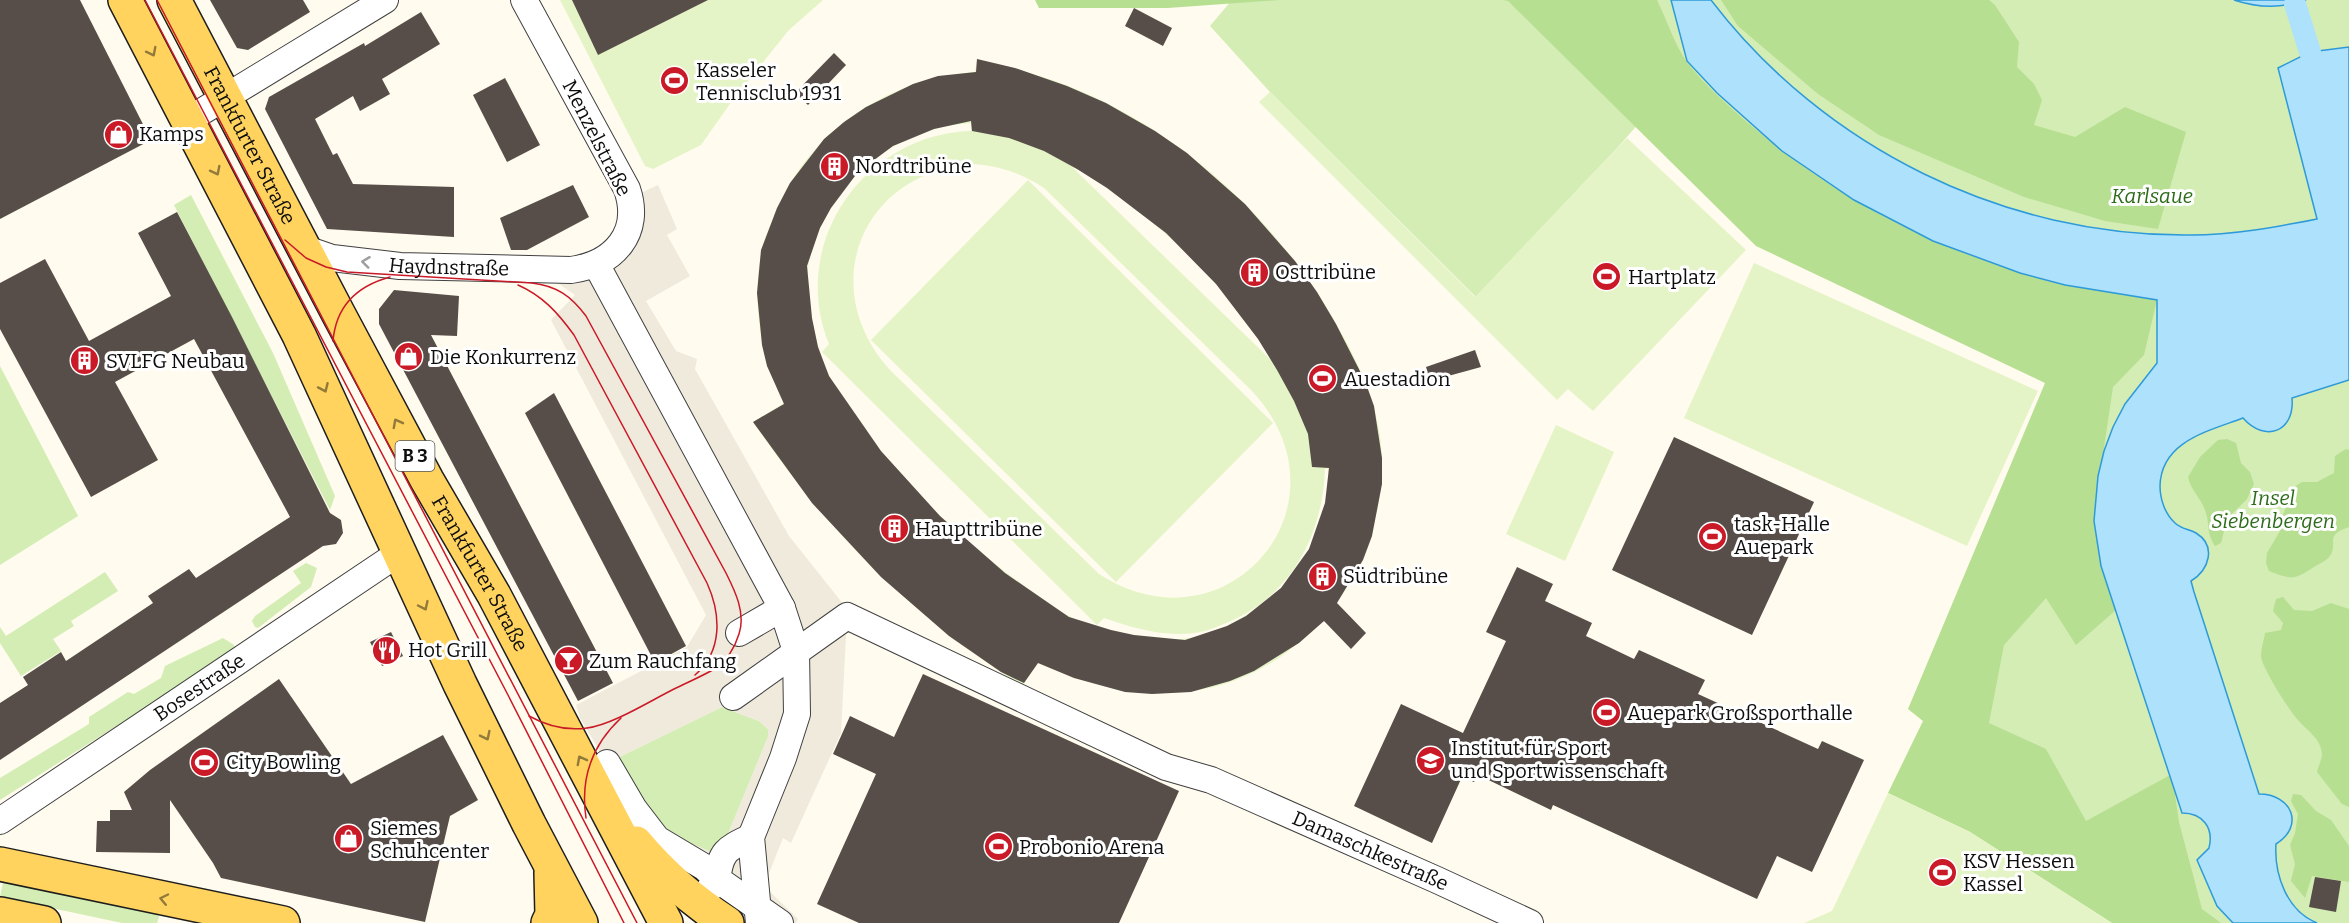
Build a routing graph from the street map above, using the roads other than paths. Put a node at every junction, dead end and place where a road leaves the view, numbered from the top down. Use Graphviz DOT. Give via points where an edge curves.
graph roads {
  1 [pos="125,0"];
  2 [pos="174,0"];
  3 [pos="386,0"];
  4 [pos="524,0"];
  5 [pos="226,99"];
  6 [pos="188,120"];
  7 [pos="303,248"];
  8 [pos="598,267"];
  9 [pos="399,553"];
  10 [pos="782,608"];
  11 [pos="739,633"];
  12 [pos="796,651"];
  13 [pos="733,696"];
  14 [pos="607,763"];
  15 [pos="608,811"];
  16 [pos="0,821"];
  17 [pos="751,837"];
  18 [pos="0,864"];
  19 [pos="550,865"];
  20 [pos="711,886"];
  21 [pos="0,914"];
  22 [pos="191,914"];
  23 [pos="758,914"];
  24 [pos="44,923"];
  25 [pos="283,923"];
  26 [pos="548,923"];
  27 [pos="580,923"];
  28 [pos="666,923"];
  29 [pos="727,923"];
  30 [pos="780,923"];
  31 [pos="1530,923"];
  1 -- 6 [label="main road, one-way"];
  2 -- 5 [label="main road, Frankfurter Straße / B 3"];
  3 -- 5 [label="street"];
  4 -- 8 [label="street, Menzelstraße" via="630,199 631,219 624,240"];
  5 -- 6 [label="street"];
  5 -- 7 [label="main road, Frankfurter Straße / B 3"];
  6 -- 9 [label="main road, one-way" via="300,335"];
  8 -- 7 [label="street, Haydnstraße, one-way" via="571,270 400,266 332,258"];
  15 -- 7 [label="main road, Frankfurter Straße / B 3, one-way"];
  8 -- 10 [label="street"];
  9 -- 16 [label="street, Bosestraße"];
  9 -- 19 [label="main road, one-way"];
  10 -- 11 [label="street"];
  10 -- 12 [label="street"];
  12 -- 13 [label="street"];
  12 -- 17 [label="street" via="797,714"];
  12 -- 31 [label="street, Damaschkestraße" via="847,616 1166,767 1211,780"];
  14 -- 20 [label="street" via="657,839 694,860"];
  15 -- 28 [label="main road, Frankfurter Straße / B 3"];
  15 -- 29 [label="main road" via="652,862"];
  17 -- 20 [label="street" via="720,858"];
  17 -- 23 [label="street"];
  22 -- 18 [label="main road, one-way"];
  19 -- 26 [label="main road" via="552,915"];
  19 -- 27 [label="main road"];
  20 -- 23 [label="street"];
  21 -- 24 [label="main road"];
  22 -- 25 [label="main road"];
  23 -- 30 [label="street"];
}
